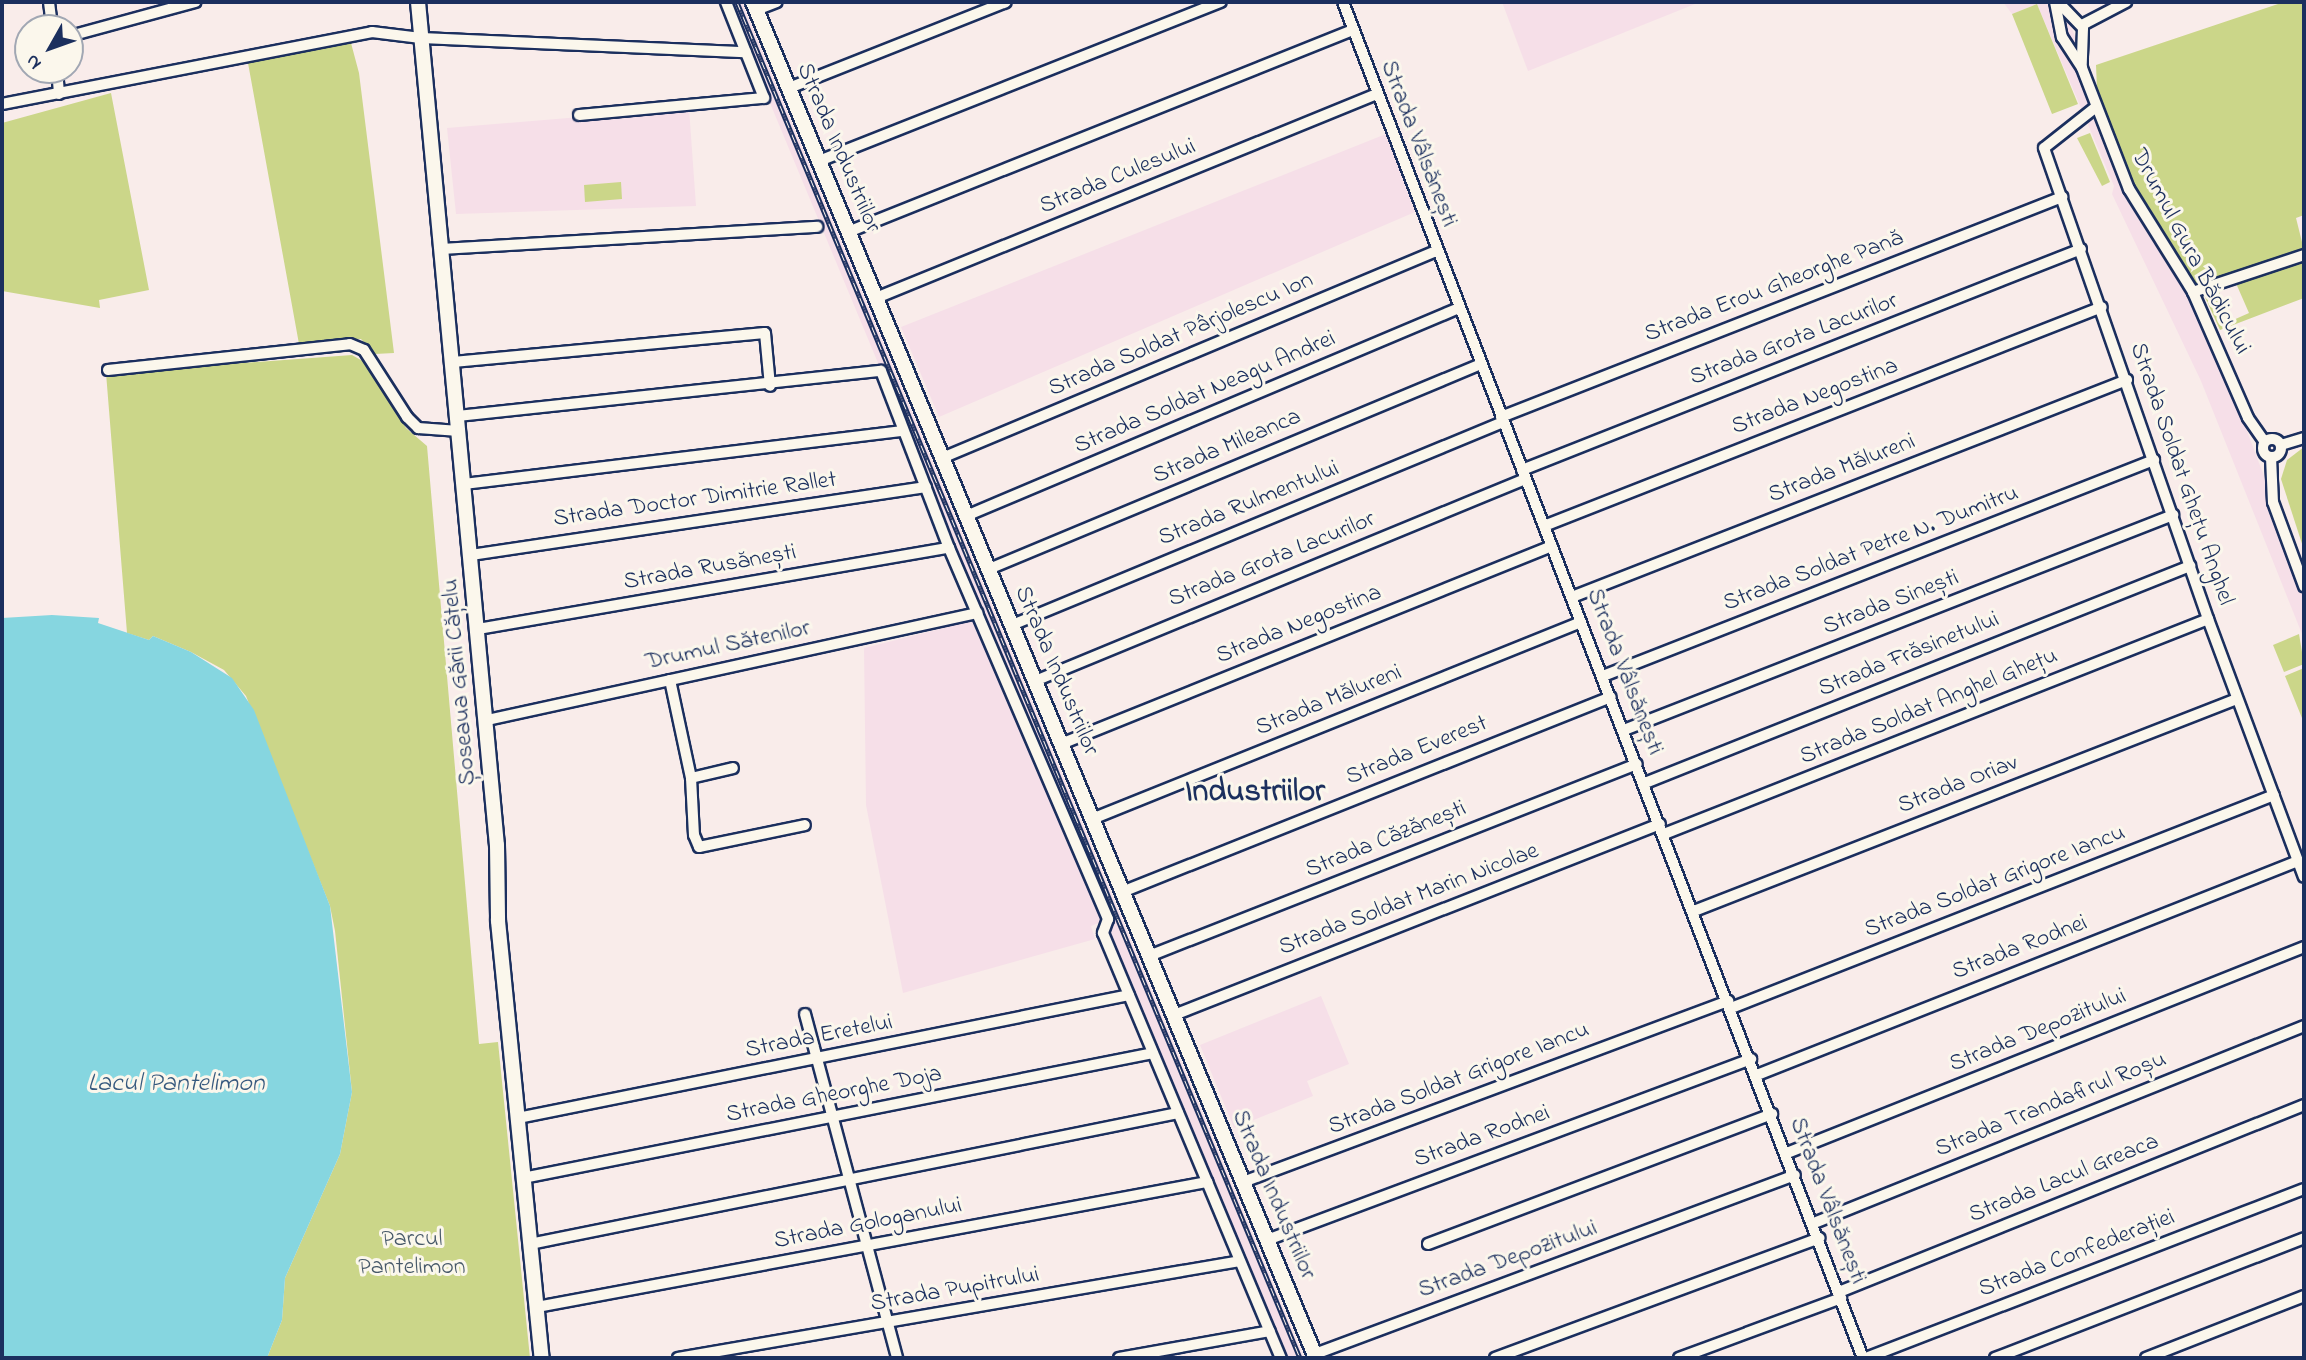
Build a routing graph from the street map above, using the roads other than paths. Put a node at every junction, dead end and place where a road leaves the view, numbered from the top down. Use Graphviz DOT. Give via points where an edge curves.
graph roads {
  1 [pos="195,2"];
  2 [pos="418,2"];
  3 [pos="726,2"];
  4 [pos="777,2"];
  5 [pos="1006,2"];
  6 [pos="1221,2"];
  7 [pos="1343,2"];
  8 [pos="2056,2"];
  9 [pos="2126,2"];
  10 [pos="754,6"];
  11 [pos="2078,22"];
  12 [pos="2062,27"];
  13 [pos="1353,30"];
  14 [pos="84,32"];
  15 [pos="2082,37"];
  16 [pos="421,38"];
  17 [pos="2067,41"];
  18 [pos="746,52"];
  19 [pos="2082,68"];
  20 [pos="58,84"];
  21 [pos="789,88"];
  22 [pos="59,94"];
  23 [pos="1377,94"];
  24 [pos="2,104"];
  25 [pos="2096,107"];
  26 [pos="579,116"];
  27 [pos="819,161"];
  28 [pos="2062,197"];
  29 [pos="817,227"];
  30 [pos="848,232"];
  31 [pos="442,249"];
  32 [pos="2081,249"];
  33 [pos="1436,251"];
  34 [pos="2304,255"];
  35 [pos="2193,292"];
  36 [pos="876,298"];
  37 [pos="2102,307"];
  38 [pos="1459,308"];
  39 [pos="453,362"];
  40 [pos="1481,364"];
  41 [pos="108,370"];
  42 [pos="2127,380"];
  43 [pos="770,386"];
  44 [pos="458,416"];
  45 [pos="1502,420"];
  46 [pos="903,431"];
  47 [pos="459,432"];
  48 [pos="2304,438"];
  49 [pos="2264,442"];
  50 [pos="2281,445"];
  51 [pos="2271,457"];
  52 [pos="942,458"];
  53 [pos="2154,460"];
  54 [pos="1523,474"];
  55 [pos="464,484"];
  56 [pos="926,487"];
  57 [pos="2173,515"];
  58 [pos="967,516"];
  59 [pos="1544,526"];
  60 [pos="1552,546"];
  61 [pos="949,548"];
  62 [pos="471,555"];
  63 [pos="2190,566"];
  64 [pos="989,569"];
  65 [pos="2304,586"];
  66 [pos="1572,597"];
  67 [pos="977,613"];
  68 [pos="2208,619"];
  69 [pos="1581,622"];
  70 [pos="1012,625"];
  71 [pos="478,629"];
  72 [pos="1603,676"];
  73 [pos="670,680"];
  74 [pos="1035,681"];
  75 [pos="1611,697"];
  76 [pos="2237,699"];
  77 [pos="486,720"];
  78 [pos="1624,730"];
  79 [pos="1061,744"];
  80 [pos="1637,764"];
  81 [pos="733,768"];
  82 [pos="691,778"];
  83 [pos="1645,783"];
  84 [pos="2274,795"];
  85 [pos="1092,819"];
  86 [pos="805,825"];
  87 [pos="1662,829"];
  88 [pos="2298,861"];
  89 [pos="2304,877"];
  90 [pos="1122,891"];
  91 [pos="1694,911"];
  92 [pos="2304,947"];
  93 [pos="1149,957"];
  94 [pos="1129,995"];
  95 [pos="1730,1004"];
  96 [pos="805,1014"];
  97 [pos="1174,1015"];
  98 [pos="2304,1026"];
  99 [pos="1153,1053"];
  100 [pos="817,1059"];
  101 [pos="1751,1059"];
  102 [pos="1757,1074"];
  103 [pos="2304,1105"];
  104 [pos="1178,1113"];
  105 [pos="1772,1114"];
  106 [pos="832,1117"];
  107 [pos="517,1118"];
  108 [pos="1787,1153"];
  109 [pos="1795,1175"];
  110 [pos="523,1178"];
  111 [pos="849,1179"];
  112 [pos="1207,1182"];
  113 [pos="1243,1182"];
  114 [pos="2304,1189"];
  115 [pos="1814,1223"];
  116 [pos="1819,1238"];
  117 [pos="2304,1238"];
  118 [pos="1267,1240"];
  119 [pos="530,1244"];
  120 [pos="1428,1244"];
  121 [pos="867,1245"];
  122 [pos="1240,1261"];
  123 [pos="1840,1295"];
  124 [pos="2304,1296"];
  125 [pos="537,1307"];
  126 [pos="887,1323"];
  127 [pos="1270,1331"];
  128 [pos="1316,1356"];
  129 [pos="542,1358"];
  130 [pos="678,1358"];
  131 [pos="897,1358"];
  132 [pos="1119,1358"];
  133 [pos="1281,1358"];
  134 [pos="1494,1358"];
  135 [pos="1679,1358"];
  136 [pos="1865,1358"];
  137 [pos="1995,1358"];
  138 [pos="2146,1358"];
  1 -- 14 [label="street"];
  2 -- 16 [label="main road, Șoseaua Gării Cățelu"];
  3 -- 18 [label="street"];
  4 -- 10 [label="street"];
  5 -- 21 [label="street"];
  6 -- 27 [label="street"];
  7 -- 13 [label="street, Strada Vâlsănești"];
  8 -- 11 [label="street"];
  8 -- 12 [label="street"];
  9 -- 11 [label="street"];
  10 -- 21 [label="main road, Strada Industriilor"];
  11 -- 12 [label="street"];
  11 -- 15 [label="street"];
  12 -- 17 [label="street, Drumul Gura Bădicului"];
  13 -- 23 [label="street, Strada Vâlsănești"];
  13 -- 30 [label="street"];
  15 -- 17 [label="street"];
  15 -- 19 [label="street"];
  16 -- 18 [label="street"];
  16 -- 22 [label="street" via="361,33"];
  16 -- 31 [label="main road, Șoseaua Gării Cățelu"];
  17 -- 19 [label="street, Drumul Gura Bădicului"];
  18 -- 26 [label="street, Strada Industriilor" via="764,98"];
  19 -- 25 [label="street, Drumul Gura Bădicului"];
  20 -- 22 [label="street"];
  21 -- 27 [label="main road, Strada Industriilor"];
  22 -- 24 [label="street"];
  23 -- 33 [label="street, Strada Vâlsănești"];
  23 -- 36 [label="street, Strada Culesului"];
  25 -- 28 [label="street, Strada Soldat Ghețu Anghel" via="2045,144"];
  25 -- 35 [label="street, Drumul Gura Bădicului" via="2129,189"];
  27 -- 30 [label="main road, Strada Industriilor"];
  28 -- 32 [label="street, Strada Soldat Ghețu Anghel"];
  28 -- 45 [label="street, Strada Erou Gheorghe Pană"];
  29 -- 31 [label="street"];
  30 -- 36 [label="main road, Strada Industriilor"];
  31 -- 39 [label="main road, Șoseaua Gării Cățelu"];
  32 -- 37 [label="street, Strada Soldat Ghețu Anghel"];
  32 -- 54 [label="street, Strada Grota Lacurilor"];
  33 -- 38 [label="street, Strada Vâlsănești"];
  33 -- 52 [label="street, Strada Soldat Pârjolescu Ion"];
  34 -- 35 [label="street"];
  35 -- 49 [label="street, Drumul Gura Bădicului" via="2248,418"];
  36 -- 52 [label="main road, Strada Industriilor"];
  37 -- 42 [label="street, Strada Soldat Ghețu Anghel"];
  37 -- 59 [label="street, Strada Negostina"];
  38 -- 40 [label="street, Strada Vâlsănești"];
  38 -- 58 [label="street, Strada Soldat Neagu Andrei"];
  39 -- 43 [label="street" via="765,333"];
  39 -- 44 [label="main road, Șoseaua Gării Cățelu"];
  40 -- 45 [label="street, Strada Vâlsănești"];
  40 -- 64 [label="street, Strada Mileanca"];
  41 -- 47 [label="street" via="351,344 364,350 418,428"];
  42 -- 53 [label="street, Strada Soldat Ghețu Anghel"];
  42 -- 66 [label="street, Strada Mălureni"];
  43 -- 44 [label="street"];
  43 -- 46 [label="street" via="881,371"];
  44 -- 47 [label="main road, Șoseaua Gării Cățelu"];
  45 -- 54 [label="street, Strada Vâlsănești"];
  45 -- 70 [label="street, Strada Rulmentului"];
  46 -- 55 [label="street"];
  46 -- 56 [label="street"];
  47 -- 55 [label="main road, Șoseaua Gării Cățelu"];
  48 -- 50 [label="street"];
  49 -- 50 [label="street" via="2272,438"];
  49 -- 51 [label="street" via="2264,453"];
  50 -- 51 [label="street" via="2279,454"];
  51 -- 65 [label="street" via="2273,502"];
  52 -- 58 [label="main road, Strada Industriilor"];
  53 -- 57 [label="street, Strada Soldat Ghețu Anghel"];
  53 -- 72 [label="street, Strada Soldat Petre N. Dumitru"];
  54 -- 59 [label="street, Strada Vâlsănești"];
  54 -- 74 [label="street, Strada Grota Lacurilor"];
  55 -- 62 [label="main road, Șoseaua Gării Cățelu"];
  56 -- 61 [label="street"];
  56 -- 62 [label="street, Strada Doctor Dimitrie Rallet"];
  57 -- 63 [label="street, Strada Soldat Ghețu Anghel"];
  57 -- 78 [label="street, Strada Sinești"];
  58 -- 64 [label="main road, Strada Industriilor"];
  59 -- 60 [label="street, Strada Vâlsănești"];
  60 -- 66 [label="street, Strada Vâlsănești"];
  60 -- 79 [label="street, Strada Negostina"];
  61 -- 67 [label="street"];
  61 -- 71 [label="street, Strada Rusănești"];
  62 -- 71 [label="main road, Șoseaua Gării Cățelu"];
  63 -- 68 [label="street, Strada Soldat Ghețu Anghel"];
  63 -- 83 [label="street, Strada Frăsinetului"];
  64 -- 70 [label="main road, Strada Industriilor"];
  66 -- 69 [label="street, Strada Vâlsănești"];
  67 -- 73 [label="street, Drumul Sătenilor"];
  67 -- 94 [label="street" via="1108,919 1103,933"];
  68 -- 76 [label="street, Strada Soldat Ghețu Anghel"];
  68 -- 87 [label="street, Strada Soldat Anghel Ghețu"];
  69 -- 72 [label="street, Strada Vâlsănești"];
  69 -- 85 [label="street, Strada Mălureni"];
  70 -- 74 [label="main road, Strada Industriilor"];
  71 -- 77 [label="main road, Șoseaua Gării Cățelu"];
  72 -- 75 [label="street, Strada Vâlsănești"];
  73 -- 77 [label="street, Drumul Sătenilor"];
  73 -- 82 [label="street"];
  74 -- 79 [label="main road, Strada Industriilor"];
  75 -- 78 [label="street, Strada Vâlsănești"];
  75 -- 90 [label="street, Strada Everest"];
  76 -- 84 [label="street, Strada Soldat Ghețu Anghel"];
  76 -- 91 [label="street, Strada Oriav"];
  77 -- 107 [label="main road, Șoseaua Gării Cățelu" via="497,845 498,921"];
  78 -- 80 [label="street, Strada Vâlsănești"];
  79 -- 85 [label="main road, Strada Industriilor"];
  80 -- 83 [label="street, Strada Vâlsănești"];
  80 -- 93 [label="street, Strada Căzănești"];
  81 -- 82 [label="street"];
  82 -- 86 [label="street" via="694,835 699,847"];
  83 -- 87 [label="street, Strada Vâlsănești"];
  84 -- 88 [label="street, Strada Soldat Ghețu Anghel"];
  84 -- 95 [label="street, Strada Soldat Grigore Iancu"];
  85 -- 90 [label="main road, Strada Industriilor"];
  87 -- 91 [label="street, Strada Vâlsănești"];
  87 -- 97 [label="street, Strada Soldat Marin Nicolae"];
  88 -- 89 [label="street, Strada Soldat Ghețu Anghel"];
  88 -- 102 [label="street, Strada Rodnei"];
  90 -- 93 [label="main road, Strada Industriilor"];
  91 -- 95 [label="street, Strada Vâlsănești"];
  92 -- 108 [label="street, Strada Depozitului"];
  93 -- 97 [label="main road, Strada Industriilor"];
  94 -- 99 [label="street"];
  94 -- 100 [label="street, Strada Eretelui"];
  95 -- 101 [label="street, Strada Vâlsănești"];
  95 -- 113 [label="street, Strada Soldat Grigore Iancu"];
  96 -- 100 [label="street"];
  97 -- 113 [label="main road, Strada Industriilor"];
  98 -- 115 [label="street, Strada Trandafirul Roșu"];
  99 -- 104 [label="street"];
  99 -- 106 [label="street, Strada Gheorghe Doja"];
  100 -- 106 [label="street"];
  100 -- 107 [label="street, Strada Eretelui"];
  101 -- 102 [label="street, Strada Vâlsănești"];
  101 -- 118 [label="street, Strada Rodnei"];
  102 -- 105 [label="street, Strada Vâlsănești"];
  103 -- 123 [label="street, Strada Lacul Greaca"];
  104 -- 111 [label="street"];
  104 -- 112 [label="street"];
  105 -- 108 [label="street, Strada Vâlsănești"];
  105 -- 120 [label="street"];
  106 -- 110 [label="street, Strada Gheorghe Doja"];
  106 -- 111 [label="street"];
  107 -- 110 [label="main road, Șoseaua Gării Cățelu"];
  108 -- 109 [label="street, Strada Vâlsănești"];
  109 -- 115 [label="street, Strada Vâlsănești"];
  109 -- 128 [label="street, Strada Depozitului"];
  110 -- 119 [label="main road, Șoseaua Gării Cățelu"];
  111 -- 119 [label="street"];
  111 -- 121 [label="street"];
  112 -- 121 [label="street, Strada Gologanului"];
  112 -- 122 [label="street"];
  113 -- 118 [label="main road, Strada Industriilor"];
  114 -- 136 [label="street, Strada Confederației"];
  115 -- 116 [label="street, Strada Vâlsănești"];
  116 -- 123 [label="street, Strada Vâlsănești"];
  116 -- 134 [label="street"];
  117 -- 137 [label="street"];
  118 -- 128 [label="main road, Strada Industriilor"];
  119 -- 125 [label="main road, Șoseaua Gării Cățelu"];
  121 -- 125 [label="street, Strada Gologanului"];
  121 -- 126 [label="street"];
  122 -- 126 [label="street, Strada Pupitrului"];
  122 -- 127 [label="street"];
  123 -- 135 [label="street, Strada Lacul Greaca"];
  123 -- 136 [label="street, Strada Vâlsănești"];
  124 -- 138 [label="street"];
  125 -- 129 [label="main road, Șoseaua Gării Cățelu"];
  126 -- 130 [label="street, Strada Pupitrului"];
  126 -- 131 [label="street"];
  127 -- 132 [label="street"];
  127 -- 133 [label="street"];
}
